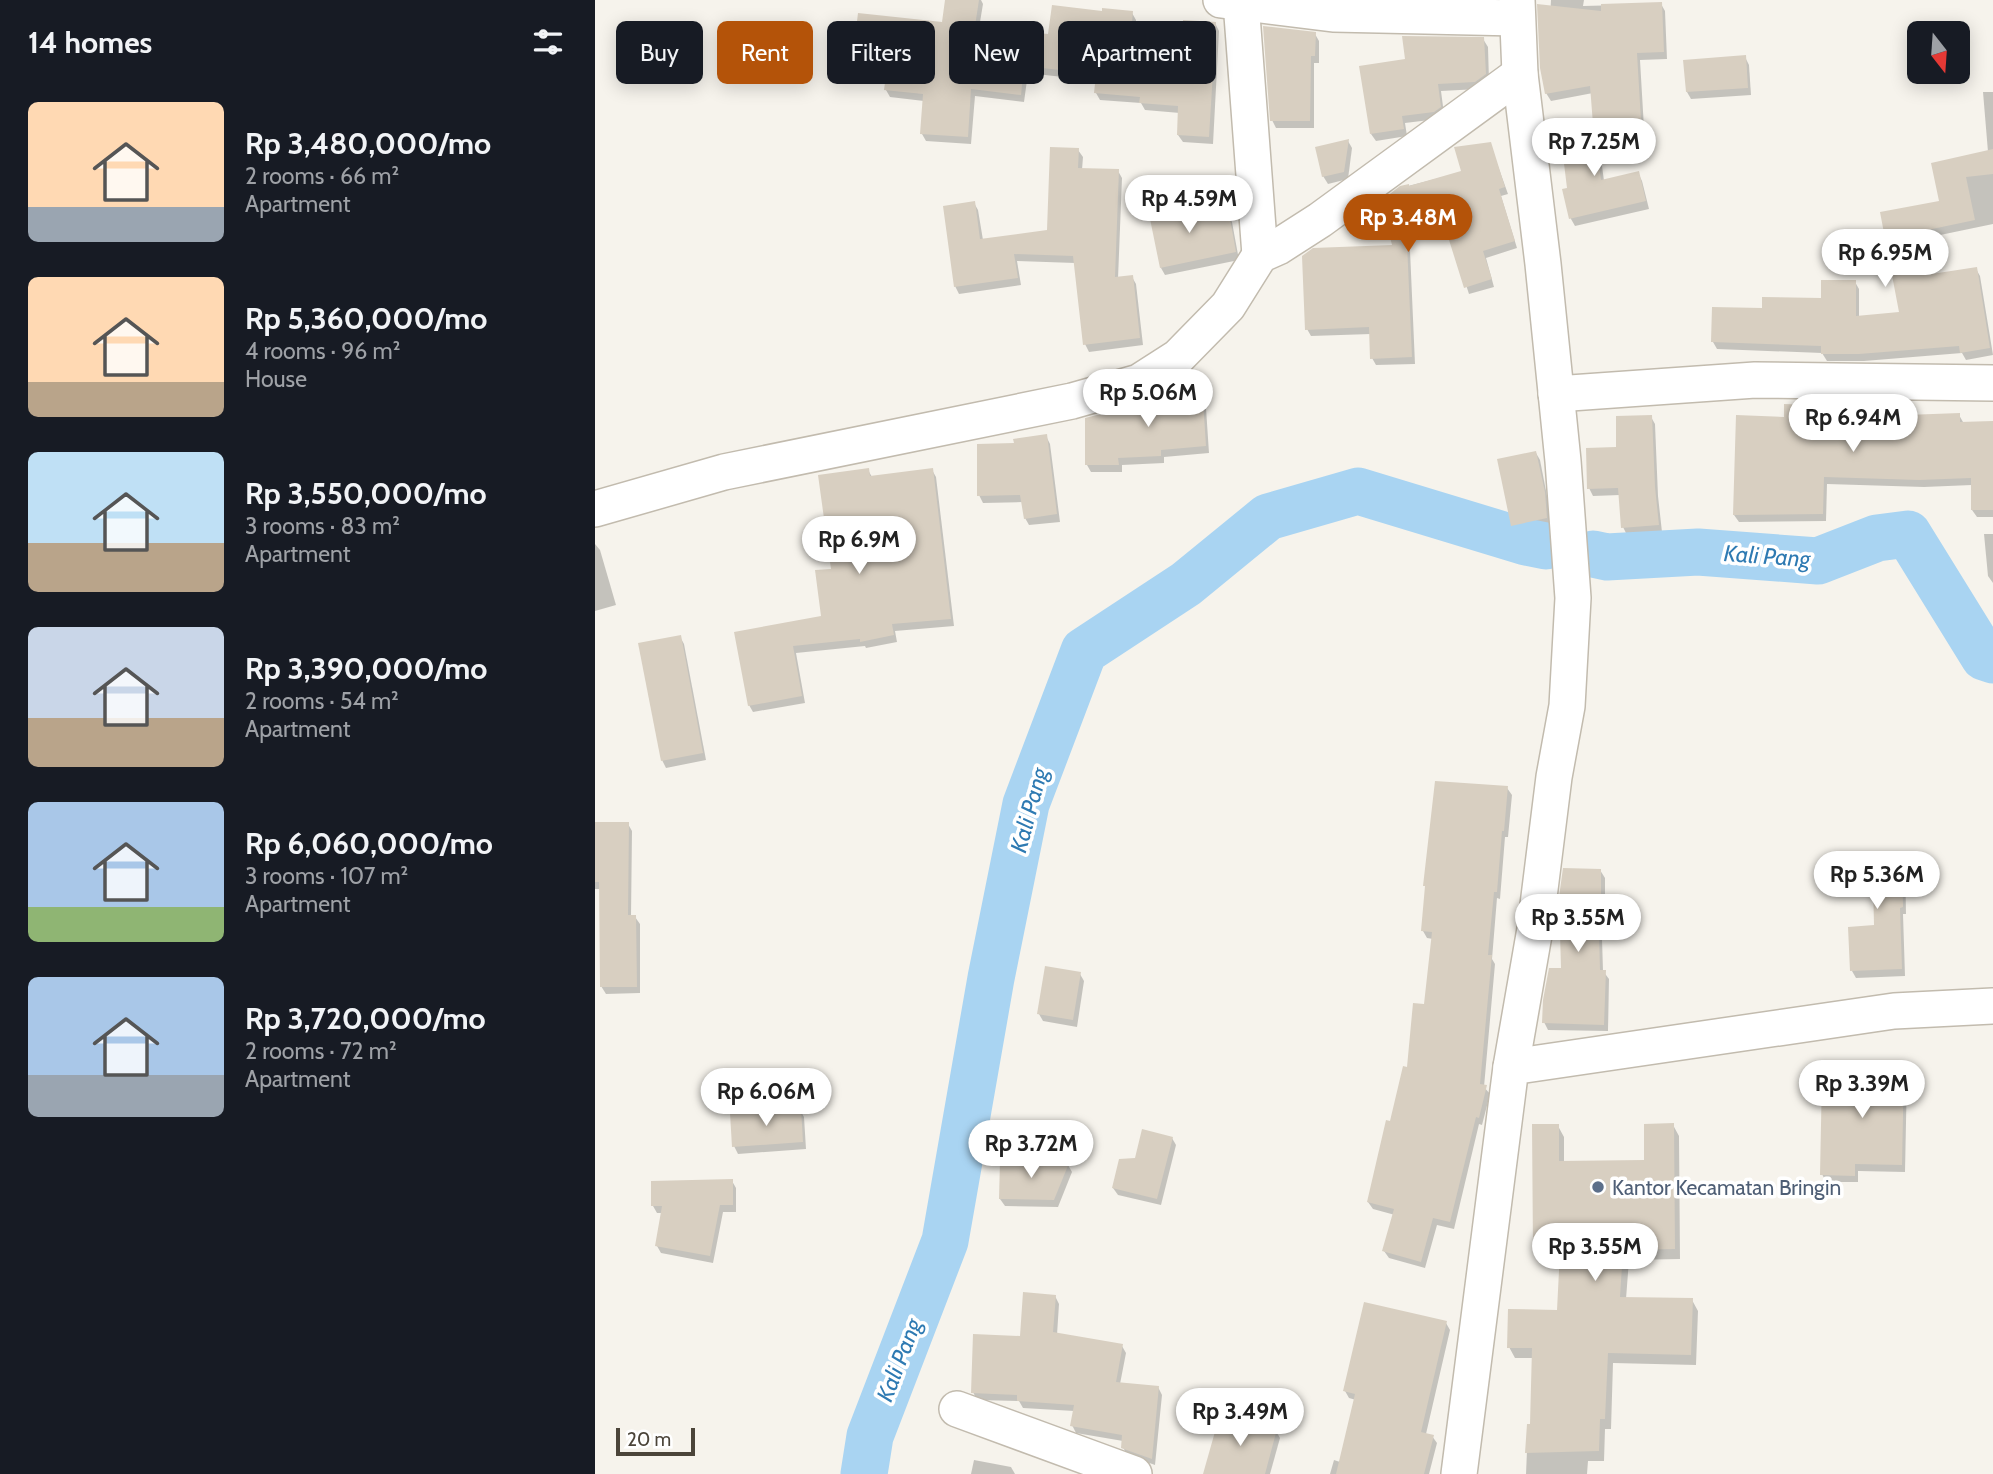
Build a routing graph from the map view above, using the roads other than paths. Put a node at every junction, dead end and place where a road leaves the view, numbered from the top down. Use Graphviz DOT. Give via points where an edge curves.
graph roads {
  1 [pos="1231,1"];
  2 [pos="1517,9"];
  3 [pos="1520,74"];
  4 [pos="1260,255"];
  5 [pos="1993,383"];
  6 [pos="1556,394"];
  7 [pos="595,509"];
  8 [pos="1993,1006"];
  9 [pos="1511,1067"];
  10 [pos="957,1409"];
  11 [pos="1134,1474"];
  12 [pos="1459,1474"];
  1 -- 2 [label="street" via="1333,14"];
  1 -- 4 [label="street"];
  2 -- 3 [label="street"];
  3 -- 4 [label="street" via="1320,220"];
  3 -- 6 [label="street"];
  4 -- 7 [label="street" via="1228,306 1178,357 1139,382 1072,401 725,472"];
  5 -- 6 [label="street" via="1755,380"];
  6 -- 9 [label="street" via="1573,598 1567,706"];
  8 -- 9 [label="street" via="1894,1011"];
  9 -- 12 [label="street"];
  10 -- 11 [label="street"];
}
